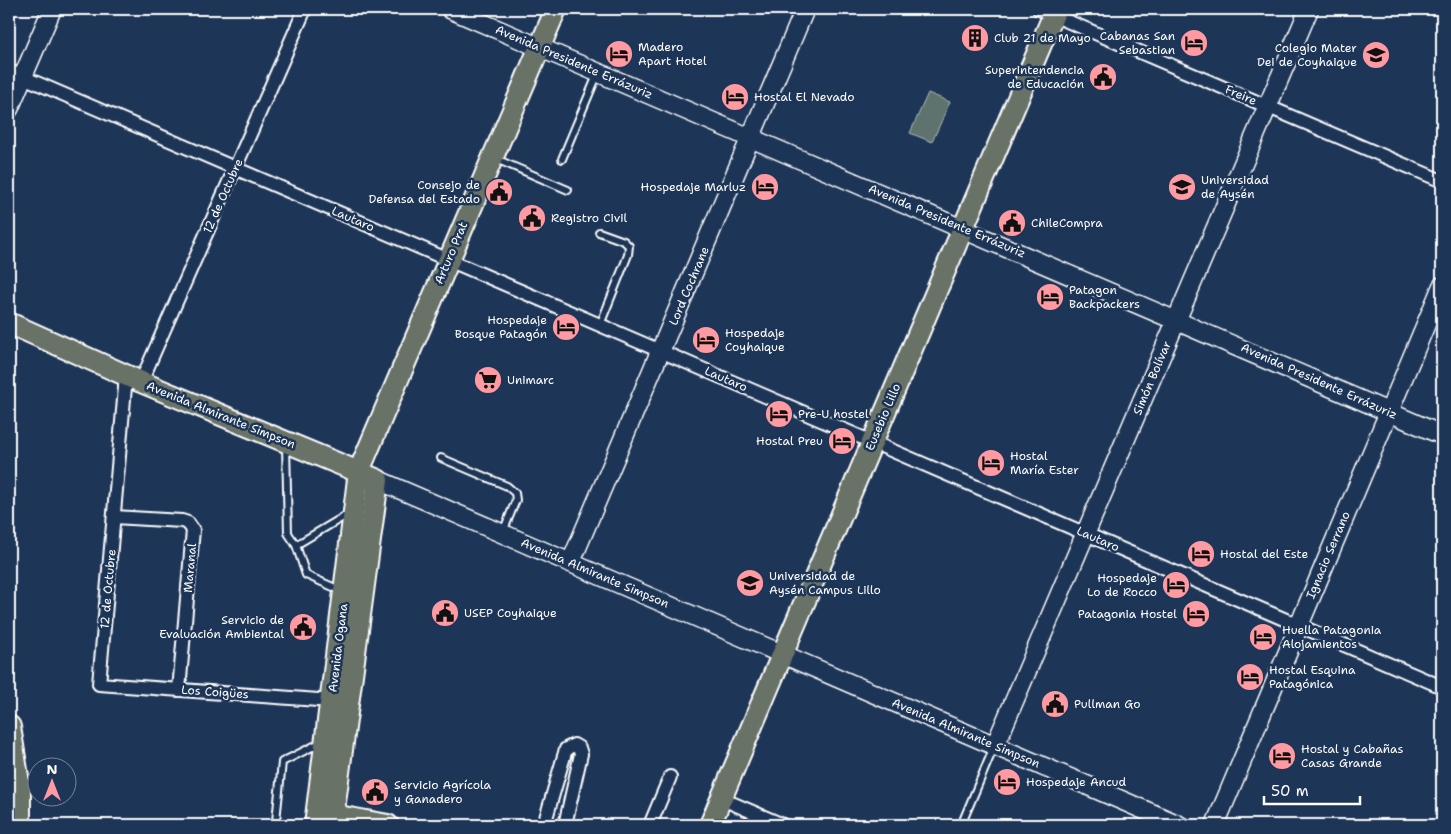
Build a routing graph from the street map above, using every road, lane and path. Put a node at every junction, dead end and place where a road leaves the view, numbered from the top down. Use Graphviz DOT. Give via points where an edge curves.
graph roads {
  1 [pos="52,9"];
  2 [pos="305,9"];
  3 [pos="450,9"];
  4 [pos="556,9"];
  5 [pos="805,9"];
  6 [pos="1309,9"];
  7 [pos="1049,11"];
  8 [pos="540,47"];
  9 [pos="598,72"];
  10 [pos="16,74"];
  11 [pos="1267,107"];
  12 [pos="9,108"];
  13 [pos="751,138"];
  14 [pos="492,158"];
  15 [pos="562,159"];
  16 [pos="235,168"];
  17 [pos="1442,181"];
  18 [pos="568,190"];
  19 [pos="963,228"];
  20 [pos="599,232"];
  21 [pos="448,260"];
  22 [pos="1442,286"];
  23 [pos="1177,320"];
  24 [pos="9,322"];
  25 [pos="600,325"];
  26 [pos="662,351"];
  27 [pos="134,379"];
  28 [pos="1388,412"];
  29 [pos="1442,435"];
  30 [pos="286,442"];
  31 [pos="872,442"];
  32 [pos="441,458"];
  33 [pos="359,471"];
  34 [pos="378,480"];
  35 [pos="354,511"];
  36 [pos="114,517"];
  37 [pos="502,533"];
  38 [pos="1086,534"];
  39 [pos="296,545"];
  40 [pos="571,562"];
  41 [pos="344,592"];
  42 [pos="1299,626"];
  43 [pos="782,654"];
  44 [pos="99,684"];
  45 [pos="1442,687"];
  46 [pos="179,690"];
  47 [pos="332,701"];
  48 [pos="9,727"];
  49 [pos="327,739"];
  50 [pos="995,746"];
  51 [pos="670,777"];
  52 [pos="720,798"];
  53 [pos="324,819"];
  54 [pos="962,823"];
  55 [pos="19,825"];
  56 [pos="282,825"];
  57 [pos="388,825"];
  58 [pos="544,825"];
  59 [pos="565,825"];
  60 [pos="650,825"];
  61 [pos="710,825"];
  62 [pos="783,825"];
  63 [pos="1179,825"];
  64 [pos="1215,825"];
  1 -- 10 [label="street"];
  2 -- 16 [label="street, 12 de Octubre"];
  3 -- 8 [label="street, Avenida Presidente Errázuriz"];
  4 -- 8 [label="main road, Arturo Prat"];
  5 -- 13 [label="street, Lord Cochrane"];
  6 -- 11 [label="street, Simón Bolívar"];
  7 -- 11 [label="street, Freire"];
  7 -- 19 [label="main road, Eusebio Lillo"];
  8 -- 9 [label="street, Avenida Presidente Errázuriz"];
  8 -- 14 [label="main road, Arturo Prat"];
  9 -- 13 [label="street, Avenida Presidente Errázuriz"];
  9 -- 15 [label="lane"];
  10 -- 12 [label="street"];
  10 -- 16 [label="street, Lautaro"];
  11 -- 17 [label="street, Freire"];
  11 -- 23 [label="street, Simón Bolívar"];
  13 -- 19 [label="street, Avenida Presidente Errázuriz"];
  13 -- 26 [label="street, Lord Cochrane"];
  14 -- 18 [label="lane"];
  14 -- 21 [label="main road, Arturo Prat"];
  16 -- 21 [label="street, Lautaro"];
  16 -- 27 [label="street, 12 de Octubre"];
  19 -- 23 [label="street, Avenida Presidente Errázuriz"];
  19 -- 31 [label="main road, Eusebio Lillo"];
  20 -- 25 [label="lane" via="629,246"];
  21 -- 25 [label="street, Lautaro"];
  21 -- 33 [label="main road, Arturo Prat"];
  22 -- 28 [label="street, Ignacio Serrano"];
  23 -- 28 [label="street, Avenida Presidente Errázuriz"];
  23 -- 38 [label="street, Simón Bolívar"];
  24 -- 27 [label="main road, Avenida Almirante Simpson"];
  25 -- 26 [label="street, Lautaro"];
  26 -- 31 [label="street, Lautaro"];
  26 -- 40 [label="street, Lord Cochrane"];
  27 -- 30 [label="main road, Avenida Almirante Simpson"];
  27 -- 36 [label="street, 12 de Octubre"];
  28 -- 29 [label="street, Avenida Presidente Errázuriz"];
  28 -- 42 [label="street, Ignacio Serrano"];
  30 -- 33 [label="main road, Avenida Almirante Simpson"];
  30 -- 39 [label="lane" via="288,532"];
  31 -- 38 [label="street, Lautaro"];
  31 -- 43 [label="main road, Eusebio Lillo"];
  32 -- 37 [label="lane" via="507,486 515,493 516,500"];
  33 -- 34 [label="main road, Avenida Almirante Simpson"];
  33 -- 35 [label="main road, Avenida Ogana"];
  34 -- 37 [label="street, Avenida Almirante Simpson"];
  34 -- 53 [label="main road, Avenida Ogana"];
  35 -- 39 [label="lane"];
  35 -- 41 [label="main road, Avenida Ogana"];
  36 -- 44 [label="street, 12 de Octubre"];
  36 -- 46 [label="street, Maranal" via="182,521 193,530"];
  37 -- 40 [label="street, Avenida Almirante Simpson"];
  38 -- 42 [label="street, Lautaro"];
  38 -- 50 [label="street, Simón Bolívar"];
  39 -- 41 [label="lane" via="306,574"];
  40 -- 43 [label="street, Avenida Almirante Simpson"];
  41 -- 47 [label="main road, Avenida Ogana"];
  42 -- 45 [label="street, Lautaro"];
  42 -- 64 [label="street, Ignacio Serrano"];
  43 -- 50 [label="street, Avenida Almirante Simpson"];
  43 -- 52 [label="main road, Eusebio Lillo"];
  44 -- 46 [label="street, Los Coigües"];
  46 -- 47 [label="street, Los Coigües"];
  47 -- 49 [label="main road, Avenida Ogana"];
  48 -- 55 [label="highway" via="18,789"];
  49 -- 53 [label="main road, Avenida Ogana"];
  49 -- 56 [label="lane" via="282,762 276,821"];
  50 -- 54 [label="lane"];
  50 -- 63 [label="street, Avenida Almirante Simpson"];
  51 -- 60 [label="street"];
  52 -- 61 [label="main road, Eusebio Lillo"];
  52 -- 62 [label="street"];
  53 -- 57 [label="main road"];
  58 -- 59 [label="street" via="566,749 574,745 581,754"];
}
